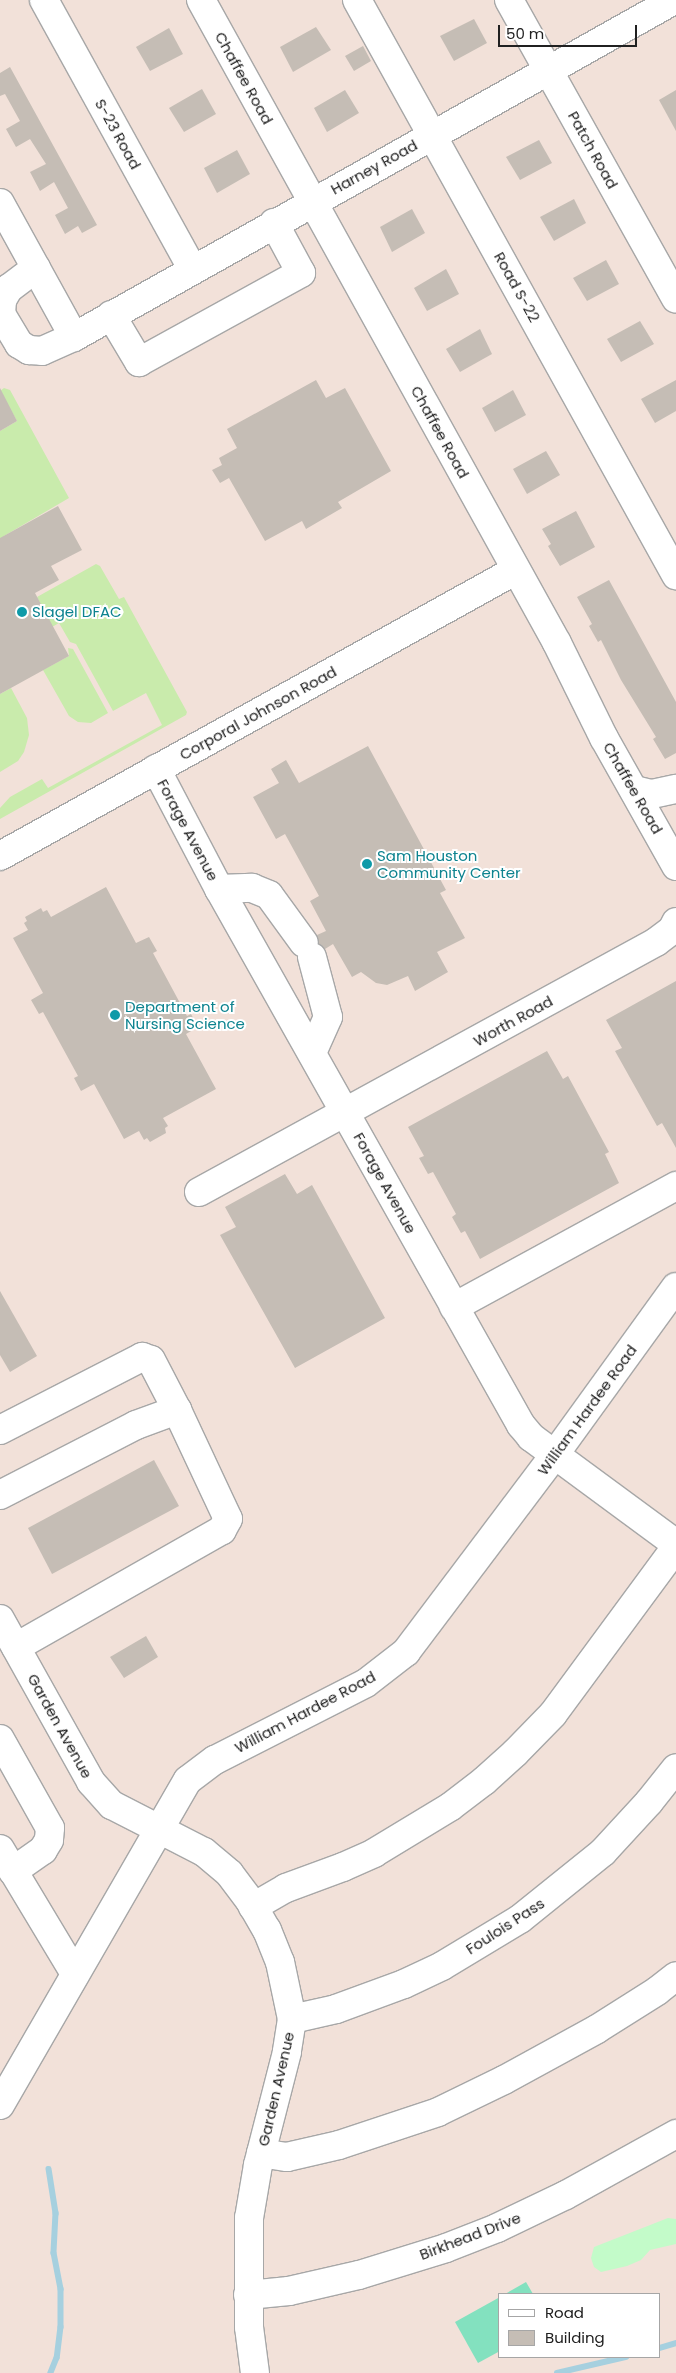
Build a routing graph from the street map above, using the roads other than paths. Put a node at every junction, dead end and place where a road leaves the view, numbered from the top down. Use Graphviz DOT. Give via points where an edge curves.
graph roads {
  1 [pos="44,0"];
  2 [pos="200,0"];
  3 [pos="357,0"];
  4 [pos="509,0"];
  5 [pos="674,0"];
  6 [pos="548,70"];
  7 [pos="432,134"];
  8 [pos="313,201"];
  9 [pos="4,220"];
  10 [pos="274,223"];
  11 [pos="36,268"];
  12 [pos="192,268"];
  13 [pos="676,299"];
  14 [pos="111,315"];
  15 [pos="74,337"];
  16 [pos="516,570"];
  17 [pos="676,575"];
  18 [pos="156,770"];
  19 [pos="676,789"];
  20 [pos="634,790"];
  21 [pos="0,856"];
  22 [pos="676,866"];
  23 [pos="219,889"];
  24 [pos="676,922"];
  25 [pos="312,1053"];
  26 [pos="345,1113"];
  27 [pos="676,1186"];
  28 [pos="198,1192"];
  29 [pos="676,1287"];
  30 [pos="454,1307"];
  31 [pos="177,1410"];
  32 [pos="0,1430"];
  33 [pos="555,1454"];
  34 [pos="0,1495"];
  35 [pos="676,1544"];
  36 [pos="676,1548"];
  37 [pos="0,1619"];
  38 [pos="16,1647"];
  39 [pos="0,1739"];
  40 [pos="676,1768"];
  41 [pos="158,1829"];
  42 [pos="6,1860"];
  43 [pos="254,1907"];
  44 [pos="75,1974"];
  45 [pos="676,1976"];
  46 [pos="292,2019"];
  47 [pos="0,2104"];
  48 [pos="676,2134"];
  49 [pos="261,2153"];
  50 [pos="248,2295"];
  51 [pos="255,2373"];
  1 -- 12 [label="street, S-23 Road"];
  2 -- 8 [label="street, Chaffee Road"];
  3 -- 7 [label="street, Road S-22"];
  4 -- 6 [label="street, Patch Road"];
  5 -- 6 [label="street, Harney Road"];
  6 -- 7 [label="street, Harney Road"];
  6 -- 13 [label="street, Patch Road"];
  7 -- 8 [label="street, Harney Road"];
  7 -- 17 [label="street, Road S-22"];
  8 -- 10 [label="street, Harney Road"];
  8 -- 16 [label="street, Chaffee Road"];
  9 -- 11 [label="street"];
  10 -- 12 [label="street, Harney Road"];
  10 -- 14 [label="street" via="301,273 139,362"];
  11 -- 15 [label="street"];
  11 -- 15 [label="street, Harney Road" via="9,288 2,300 1,314 20,344 29,350 42,351"];
  12 -- 14 [label="street, Harney Road"];
  14 -- 15 [label="street, Harney Road"];
  16 -- 18 [label="street, Corporal Johnson Road"];
  16 -- 20 [label="street, Chaffee Road"];
  18 -- 21 [label="street, Corporal Johnson Road"];
  18 -- 23 [label="street, Forage Avenue"];
  19 -- 20 [label="street" via="652,794"];
  20 -- 22 [label="street, Chaffee Road"];
  23 -- 25 [label="street, Forage Avenue"];
  23 -- 25 [label="street" via="252,888 269,895 308,950 328,1017"];
  24 -- 26 [label="street, Worth Road" via="672,930 656,942"];
  25 -- 26 [label="street, Forage Avenue"];
  26 -- 28 [label="street, Worth Road"];
  26 -- 30 [label="street, Forage Avenue"];
  27 -- 30 [label="street"];
  29 -- 33 [label="street, William Hardee Road"];
  30 -- 33 [label="street, Forage Avenue" via="521,1425 531,1437"];
  31 -- 32 [label="street" via="151,1360 142,1357"];
  31 -- 34 [label="street" via="136,1425"];
  31 -- 38 [label="street" via="228,1519 222,1530"];
  33 -- 35 [label="street, Forage Avenue"];
  33 -- 41 [label="street, William Hardee Road" via="406,1652 366,1683 215,1760 188,1780"];
  36 -- 43 [label="street" via="553,1714 484,1781 450,1807 374,1852 286,1888"];
  37 -- 38 [label="street, Garden Avenue"];
  38 -- 41 [label="street, Garden Avenue" via="91,1782 112,1805"];
  39 -- 42 [label="street" via="50,1828 49,1840 43,1850"];
  40 -- 46 [label="street, Foulois Pass" via="603,1852 520,1920 442,1966 404,1984 336,2009"];
  41 -- 43 [label="street, Garden Avenue" via="204,1852 229,1873"];
  41 -- 44 [label="street, William Hardee Road"];
  42 -- 44 [label="street"];
  43 -- 46 [label="street, Garden Avenue" via="280,1962"];
  44 -- 47 [label="street, William Hardee Road"];
  45 -- 49 [label="street" via="597,2029 438,2112 339,2145 287,2157"];
  46 -- 49 [label="street, Garden Avenue" via="288,2052"];
  48 -- 50 [label="street, Birkhead Drive" via="566,2195 446,2248 359,2275 289,2291"];
  49 -- 50 [label="street, Garden Avenue" via="250,2218"];
  50 -- 51 [label="street, Garden Avenue"];
}
